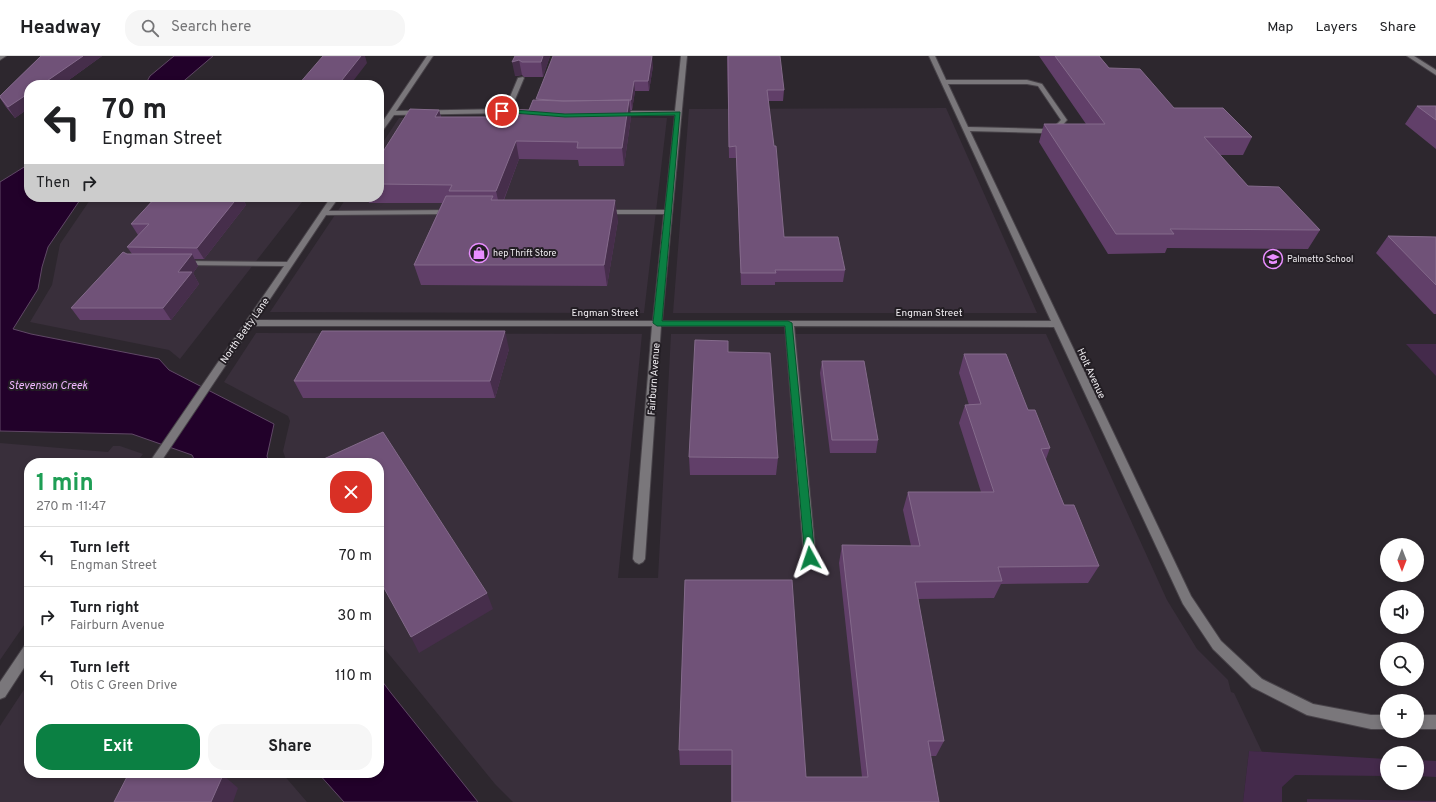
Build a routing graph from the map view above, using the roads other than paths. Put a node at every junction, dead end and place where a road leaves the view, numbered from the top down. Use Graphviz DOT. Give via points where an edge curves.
graph roads {
  1 [pos="3,56"];
  2 [pos="430,56"];
  3 [pos="684,56"];
  4 [pos="932,56"];
  5 [pos="1410,56"];
  6 [pos="0,58"];
  7 [pos="1436,74"];
  8 [pos="521,78"];
  9 [pos="945,82"];
  10 [pos="508,111"];
  11 [pos="515,112"];
  12 [pos="392,113"];
  13 [pos="678,113"];
  14 [pos="610,114"];
  15 [pos="384,125"];
  16 [pos="966,130"];
  17 [pos="332,202"];
  18 [pos="459,212"];
  19 [pos="600,212"];
  20 [pos="668,212"];
  21 [pos="324,213"];
  22 [pos="173,263"];
  23 [pos="289,264"];
  24 [pos="249,323"];
  25 [pos="657,323"];
  26 [pos="788,323"];
  27 [pos="1057,324"];
  28 [pos="157,458"];
  29 [pos="810,558"];
  30 [pos="639,559"];
  31 [pos="24,657"];
  32 [pos="0,693"];
  33 [pos="1380,722"];
  34 [pos="1424,722"];
  35 [pos="1436,722"];
  1 -- 6 [label="street"];
  2 -- 12 [label="street"];
  3 -- 13 [label="street, Fairburn Avenue"];
  4 -- 9 [label="street, Holt Avenue"];
  5 -- 7 [label="street"];
  8 -- 10 [label="street"];
  9 -- 16 [label="street, Holt Avenue"];
  9 -- 16 [label="street" via="1027,82 1040,86 1064,120 1062,125 1042,131"];
  10 -- 11 [label="street"];
  10 -- 12 [label="street"];
  12 -- 15 [label="street"];
  13 -- 14 [label="street"];
  13 -- 20 [label="street, Fairburn Avenue"];
  16 -- 27 [label="street, Holt Avenue"];
  17 -- 21 [label="street, North Betty Lane"];
  18 -- 21 [label="street"];
  19 -- 20 [label="street"];
  20 -- 25 [label="street, Fairburn Avenue"];
  21 -- 23 [label="street, North Betty Lane"];
  22 -- 23 [label="street"];
  23 -- 24 [label="street, North Betty Lane"];
  24 -- 25 [label="street, Engman Street"];
  24 -- 28 [label="street, North Betty Lane"];
  25 -- 26 [label="street, Engman Street"];
  25 -- 30 [label="street, Fairburn Avenue"];
  26 -- 27 [label="street, Engman Street"];
  26 -- 29 [label="street"];
  27 -- 33 [label="street, Holt Avenue" via="1187,600 1217,645 1257,683 1312,710"];
  31 -- 32 [label="street"];
  34 -- 35 [label="street"];
}
